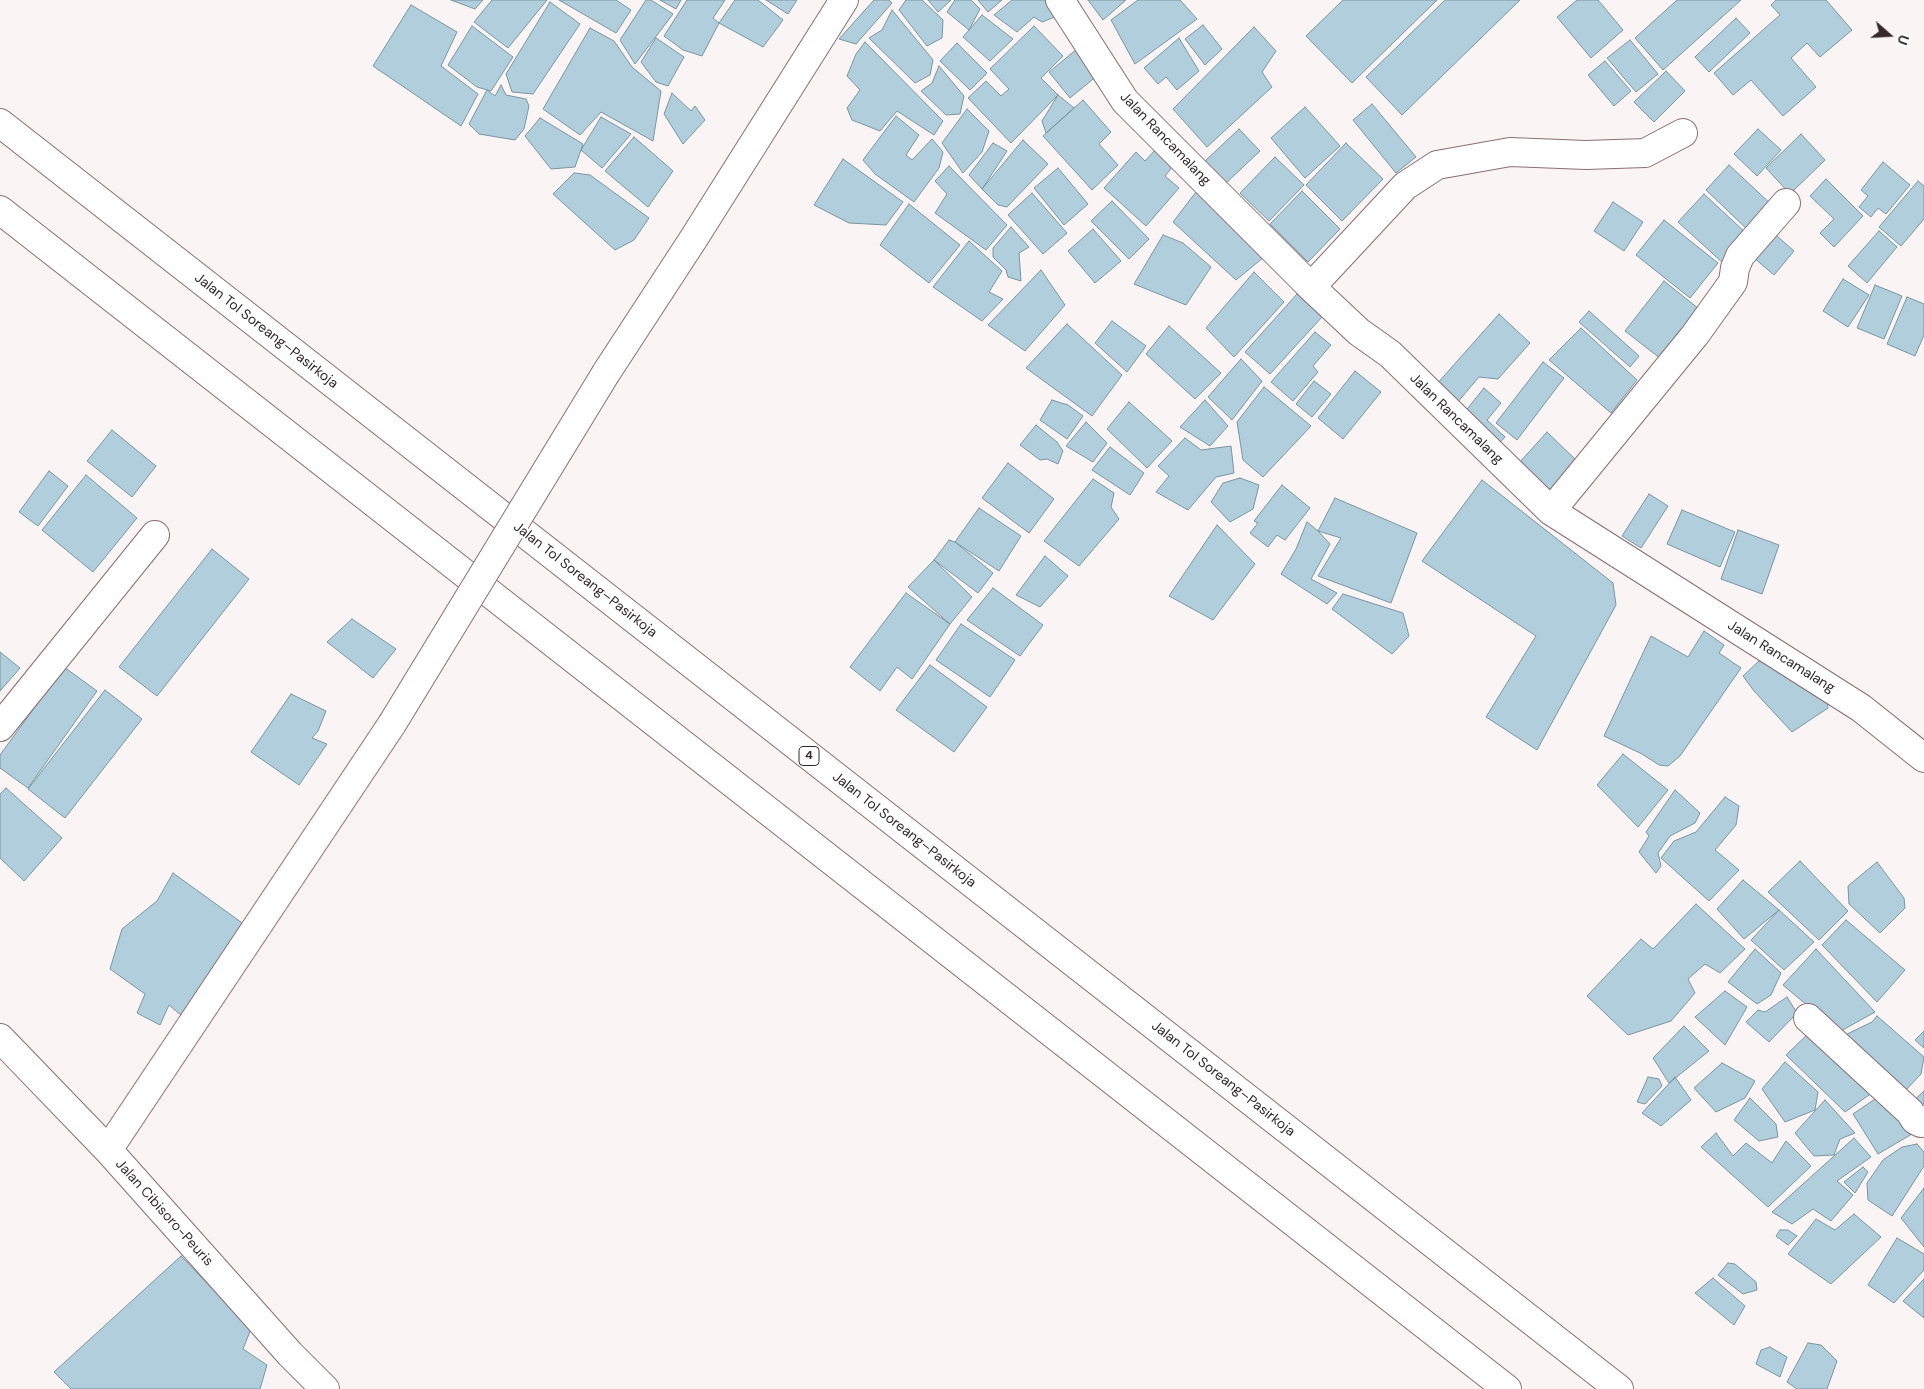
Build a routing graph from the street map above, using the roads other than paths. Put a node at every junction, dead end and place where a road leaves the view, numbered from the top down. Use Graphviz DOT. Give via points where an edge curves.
graph roads {
  1 [pos="844,0"];
  2 [pos="1060,0"];
  3 [pos="0,123"];
  4 [pos="1683,133"];
  5 [pos="1786,203"];
  6 [pos="0,210"];
  7 [pos="1312,287"];
  8 [pos="1551,511"];
  9 [pos="155,535"];
  10 [pos="0,727"];
  11 [pos="1924,758"];
  12 [pos="1808,1018"];
  13 [pos="0,1038"];
  14 [pos="1924,1120"];
  15 [pos="108,1150"];
  16 [pos="325,1389"];
  17 [pos="1507,1389"];
  18 [pos="1619,1389"];
  1 -- 15 [label="main road, bridge" via="606,373 392,724"];
  2 -- 7 [label="main road, Jalan Rancamalang" via="1125,101"];
  3 -- 18 [label="main road, Jalan Tol Soreang–Pasirkoja / 4"];
  4 -- 7 [label="main road" via="1645,153 1510,152 1437,165 1405,186"];
  5 -- 8 [label="main road" via="1740,256 1733,282 1696,335"];
  6 -- 17 [label="main road"];
  7 -- 8 [label="main road, Jalan Rancamalang" via="1359,332 1390,354"];
  8 -- 11 [label="main road, Jalan Rancamalang" via="1862,708"];
  9 -- 10 [label="main road"];
  12 -- 14 [label="main road" via="1910,1112 1914,1120 1921,1123"];
  13 -- 15 [label="main road, Jalan Cibisoro-Peuris"];
  15 -- 16 [label="main road, Jalan Cibisoro-Peuris"];
}
